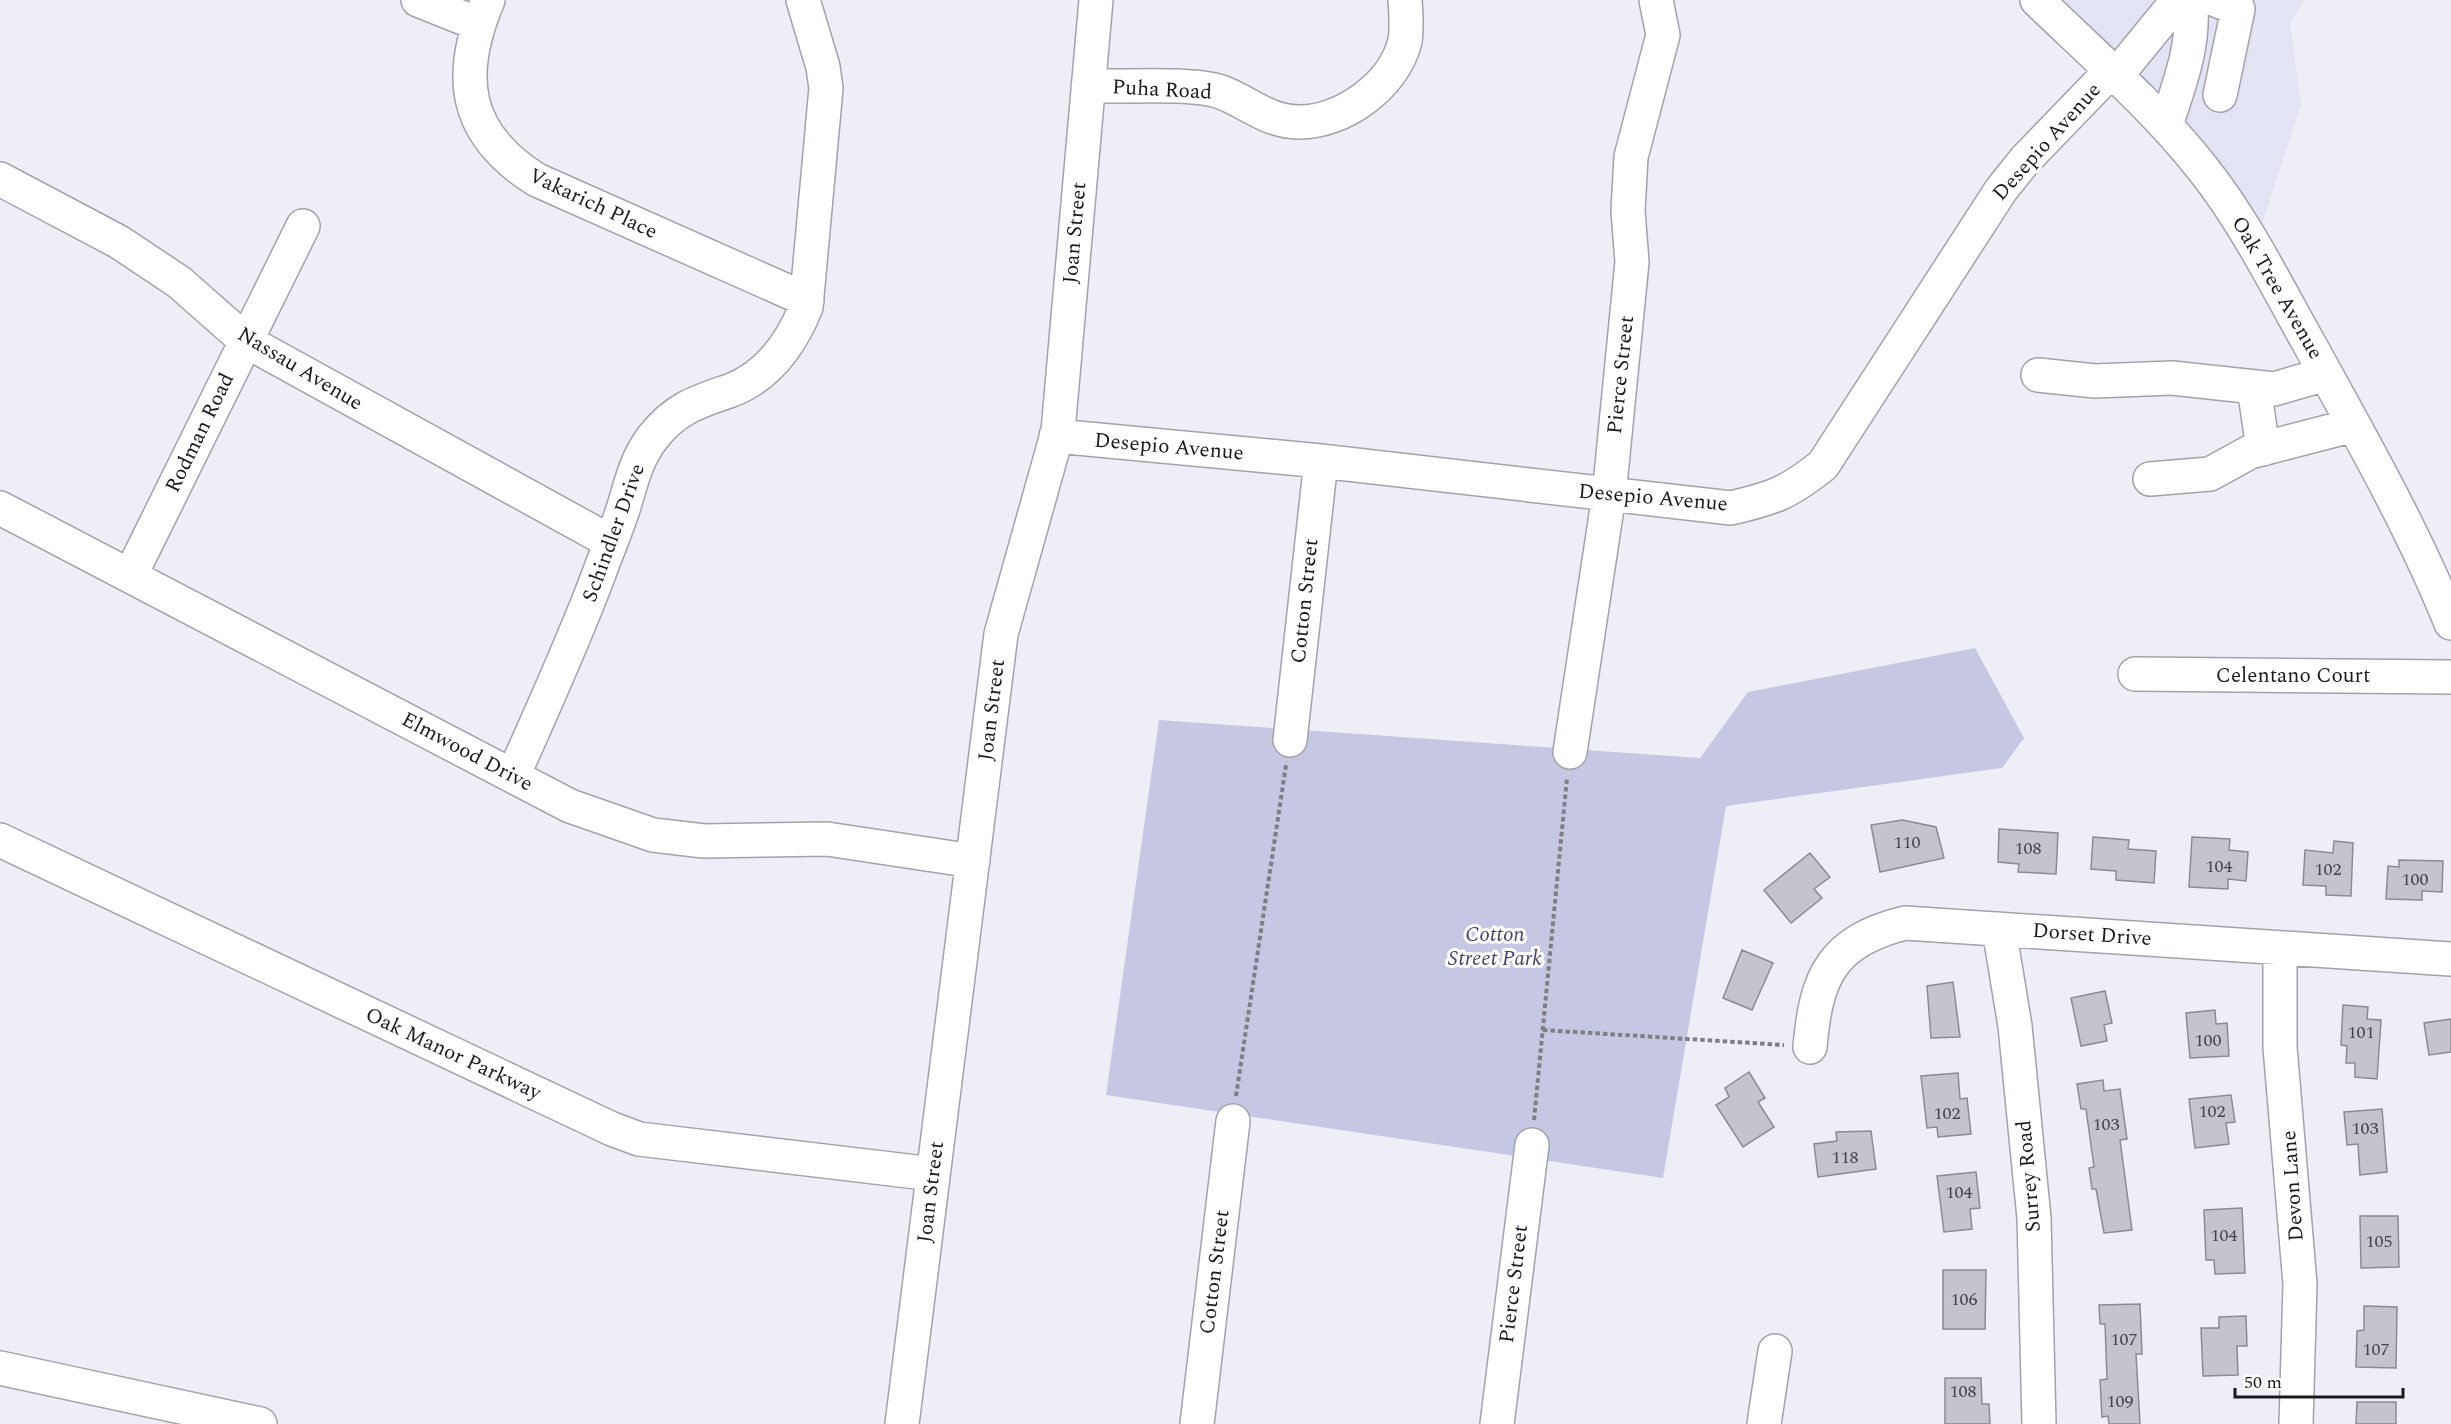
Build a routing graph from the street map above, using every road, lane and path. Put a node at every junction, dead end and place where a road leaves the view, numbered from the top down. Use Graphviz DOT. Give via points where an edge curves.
graph roads {
  1 [pos="418,0"];
  2 [pos="803,0"];
  3 [pos="1096,0"];
  4 [pos="1406,0"];
  5 [pos="1656,0"];
  6 [pos="2037,0"];
  7 [pos="2178,0"];
  8 [pos="2190,0"];
  9 [pos="2231,3"];
  10 [pos="483,12"];
  11 [pos="2114,74"];
  12 [pos="1088,86"];
  13 [pos="2220,95"];
  14 [pos="2166,126"];
  15 [pos="0,179"];
  16 [pos="303,226"];
  17 [pos="807,300"];
  18 [pos="246,341"];
  19 [pos="2326,374"];
  20 [pos="2038,375"];
  21 [pos="2254,387"];
  22 [pos="2354,425"];
  23 [pos="1056,436"];
  24 [pos="2263,449"];
  25 [pos="1321,461"];
  26 [pos="2151,478"];
  27 [pos="1609,495"];
  28 [pos="0,508"];
  29 [pos="611,542"];
  30 [pos="130,576"];
  31 [pos="2451,623"];
  32 [pos="2135,674"];
  33 [pos="2451,677"];
  34 [pos="1290,740"];
  35 [pos="1570,752"];
  36 [pos="513,776"];
  37 [pos="0,840"];
  38 [pos="973,861"];
  39 [pos="1999,929"];
  40 [pos="2280,948"];
  41 [pos="2451,959"];
  42 [pos="1543,1030"];
  43 [pos="1810,1047"];
  44 [pos="1233,1121"];
  45 [pos="1532,1145"];
  46 [pos="933,1174"];
  47 [pos="1775,1351"];
  48 [pos="0,1368"];
  49 [pos="171,1415"];
  50 [pos="260,1424"];
  51 [pos="902,1424"];
  52 [pos="1197,1424"];
  53 [pos="1497,1424"];
  54 [pos="1764,1424"];
  55 [pos="2039,1424"];
  56 [pos="2296,1424"];
  1 -- 10 [label="street"];
  2 -- 17 [label="street, Schindler Drive" via="826,88"];
  3 -- 12 [label="street, Joan Street"];
  4 -- 12 [label="street, Puha Road" via="1404,41 1386,78 1361,100 1322,120 1297,122 1261,114 1221,92"];
  5 -- 27 [label="street, Pierce Street" via="1663,35 1630,157 1628,211 1632,262"];
  6 -- 11 [label="street, Oak Tree Avenue"];
  7 -- 11 [label="street, Desepio Avenue"];
  8 -- 14 [label="street" via="2186,65"];
  9 -- 13 [label="street"];
  10 -- 17 [label="street, Vakarich Place" via="470,54 473,105 493,142 516,166 537,180"];
  11 -- 14 [label="street, Oak Tree Avenue"];
  11 -- 27 [label="street, Desepio Avenue" via="2025,160 2001,190 1823,465 1793,488 1731,508"];
  12 -- 23 [label="street, Joan Street"];
  14 -- 19 [label="street, Oak Tree Avenue" via="2235,214"];
  15 -- 18 [label="street, Nassau Avenue" via="119,242 179,282"];
  16 -- 18 [label="street, Rodman Road"];
  17 -- 29 [label="street, Schindler Drive" via="796,331 773,362 753,379 704,397 684,409 652,438 632,476"];
  18 -- 29 [label="street, Nassau Avenue"];
  18 -- 30 [label="street, Rodman Road"];
  19 -- 21 [label="street" via="2274,389"];
  19 -- 22 [label="street, Oak Tree Avenue"];
  20 -- 21 [label="street" via="2094,381 2172,378"];
  21 -- 24 [label="street"];
  22 -- 24 [label="street"];
  22 -- 31 [label="street, Oak Tree Avenue" via="2422,554"];
  23 -- 25 [label="street, Desepio Avenue"];
  23 -- 38 [label="street, Joan Street" via="1001,634"];
  24 -- 26 [label="street" via="2210,474"];
  25 -- 27 [label="street, Desepio Avenue"];
  25 -- 34 [label="street, Cotton Street"];
  27 -- 35 [label="street, Pierce Street"];
  28 -- 30 [label="street, Elmwood Drive"];
  29 -- 36 [label="street, Schindler Drive"];
  30 -- 36 [label="street, Elmwood Drive"];
  32 -- 33 [label="street, Celentano Court"];
  34 -- 44 [label="path"];
  35 -- 42 [label="path"];
  36 -- 38 [label="street, Elmwood Drive" via="570,806 653,835 704,841 827,839"];
  37 -- 46 [label="street, Oak Manor Parkway" via="630,1136"];
  38 -- 46 [label="street, Joan Street"];
  39 -- 40 [label="street, Dorset Drive"];
  39 -- 43 [label="street, Dorset Drive" via="1905,923 1860,940 1841,954 1818,992"];
  39 -- 55 [label="street, Surrey Road" via="2015,1026 2034,1218"];
  40 -- 41 [label="street, Dorset Drive"];
  40 -- 56 [label="street, Devon Lane" via="2280,1047 2300,1284"];
  42 -- 43 [label="path"];
  42 -- 45 [label="path"];
  44 -- 52 [label="street, Cotton Street"];
  45 -- 53 [label="street, Pierce Street"];
  46 -- 51 [label="street, Joan Street"];
  47 -- 54 [label="street"];
  48 -- 49 [label="street"];
  49 -- 50 [label="street"];
}
